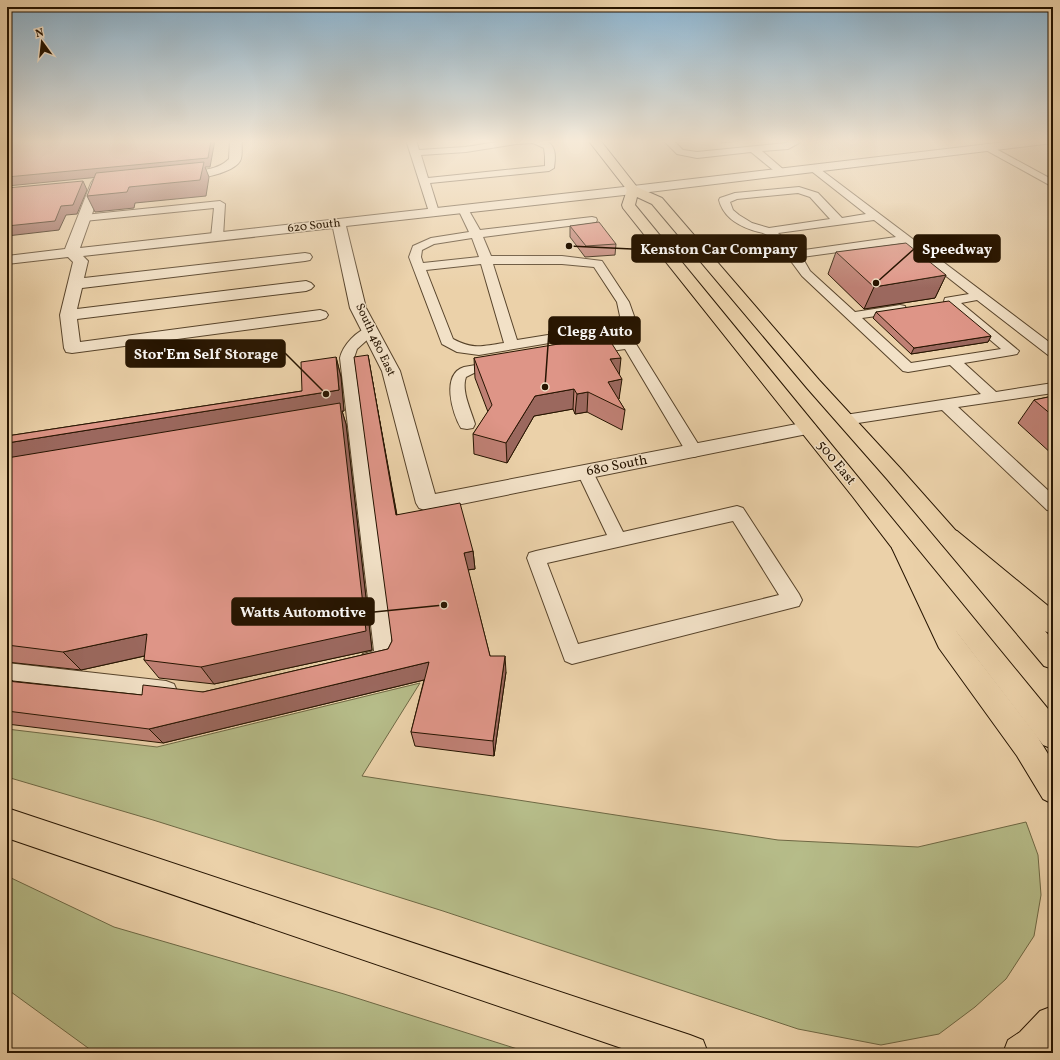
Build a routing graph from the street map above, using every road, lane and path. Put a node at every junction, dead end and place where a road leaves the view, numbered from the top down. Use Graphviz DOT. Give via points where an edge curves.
graph roads {
  1 [pos="99,189"];
  2 [pos="427,189"];
  3 [pos="637,189"];
  4 [pos="842,189"];
  5 [pos="633,190"];
  6 [pos="463,209"];
  7 [pos="434,212"];
  8 [pos="877,216"];
  9 [pos="84,218"];
  10 [pos="592,220"];
  11 [pos="839,221"];
  12 [pos="339,223"];
  13 [pos="769,231"];
  14 [pos="476,234"];
  15 [pos="216,236"];
  16 [pos="907,239"];
  17 [pos="71,253"];
  18 [pos="794,256"];
  19 [pos="305,257"];
  20 [pos="7,260"];
  21 [pos="486,260"];
  22 [pos="419,267"];
  23 [pos="76,284"];
  24 [pos="306,286"];
  25 [pos="980,296"];
  26 [pos="950,301"];
  27 [pos="935,304"];
  28 [pos="912,307"];
  29 [pos="68,315"];
  30 [pos="320,315"];
  31 [pos="852,316"];
  32 [pos="370,331"];
  33 [pos="512,345"];
  34 [pos="1053,352"];
  35 [pos="575,353"];
  36 [pos="953,361"];
  37 [pos="514,363"];
  38 [pos="1053,388"];
  39 [pos="994,398"];
  40 [pos="946,405"];
  41 [pos="845,420"];
  42 [pos="467,424"];
  43 [pos="808,428"];
  44 [pos="694,451"];
  45 [pos="585,472"];
  46 [pos="427,503"];
  47 [pos="1053,506"];
  48 [pos="948,537"];
  49 [pos="618,540"];
  50 [pos="903,548"];
  51 [pos="1053,624"];
  52 [pos="1053,658"];
  53 [pos="354,665"];
  54 [pos="7,672"];
  55 [pos="183,693"];
  56 [pos="1053,736"];
  57 [pos="1053,789"];
  58 [pos="7,823"];
  59 [pos="1053,1024"];
  60 [pos="691,1052"];
  61 [pos="1021,1053"];
  1 -- 9 [label="street"];
  2 -- 7 [label="lane"];
  3 -- 5 [label="street, 620 South"];
  4 -- 8 [label="lane"];
  5 -- 6 [label="street, 620 South"];
  5 -- 41 [label="main road" via="657,202"];
  5 -- 43 [label="main road, 500 East" via="628,205"];
  6 -- 7 [label="street, 620 South"];
  6 -- 14 [label="lane"];
  7 -- 12 [label="street, 620 South"];
  8 -- 11 [label="lane"];
  8 -- 16 [label="lane"];
  9 -- 15 [label="lane" via="220,204"];
  9 -- 17 [label="street"];
  10 -- 14 [label="lane"];
  11 -- 13 [label="lane"];
  11 -- 13 [label="lane" via="814,195 799,190 736,196 724,200 727,209 740,221 749,227"];
  12 -- 15 [label="street, 620 South"];
  12 -- 32 [label="street, South 480 East" via="358,308"];
  13 -- 18 [label="lane"];
  14 -- 21 [label="lane"];
  14 -- 22 [label="lane" via="431,241 417,248 415,257"];
  15 -- 17 [label="street, 620 South"];
  16 -- 18 [label="lane"];
  16 -- 25 [label="lane"];
  17 -- 20 [label="street, 620 South"];
  17 -- 23 [label="street" via="81,261"];
  18 -- 31 [label="lane" via="806,273"];
  19 -- 23 [label="street"];
  21 -- 22 [label="lane"];
  21 -- 33 [label="lane"];
  21 -- 33 [label="lane" via="562,260 598,264 623,302 627,316 621,327"];
  22 -- 33 [label="lane" via="447,341 462,349 479,351"];
  23 -- 29 [label="street"];
  24 -- 29 [label="street"];
  25 -- 26 [label="lane"];
  25 -- 34 [label="lane"];
  26 -- 27 [label="lane"];
  26 -- 36 [label="lane" via="1012,351"];
  28 -- 31 [label="lane"];
  29 -- 30 [label="street" via="72,348"];
  31 -- 36 [label="lane" via="908,368"];
  32 -- 46 [label="street, South 480 East" via="391,371"];
  32 -- 53 [label="lane" via="348,351 347,417 385,658"];
  35 -- 44 [label="lane" via="629,344"];
  36 -- 39 [label="lane"];
  37 -- 42 [label="lane" via="463,372 458,378 456,386"];
  38 -- 39 [label="lane"];
  39 -- 40 [label="lane"];
  40 -- 41 [label="lane"];
  40 -- 47 [label="lane"];
  41 -- 48 [label="main road"];
  43 -- 44 [label="street, 680 South"];
  43 -- 50 [label="main road, 500 East"];
  44 -- 45 [label="street, 680 South"];
  45 -- 46 [label="street, 680 South"];
  45 -- 49 [label="lane"];
  48 -- 51 [label="main road"];
  48 -- 52 [label="main road"];
  49 -- 49 [label="lane" via="737,513 792,600 572,655 536,558"];
  50 -- 56 [label="main road, 500 East"];
  50 -- 57 [label="main road" via="948,640 1027,746"];
  54 -- 55 [label="lane"];
  58 -- 60 [label="main road"];
  59 -- 61 [label="main road"];
}
